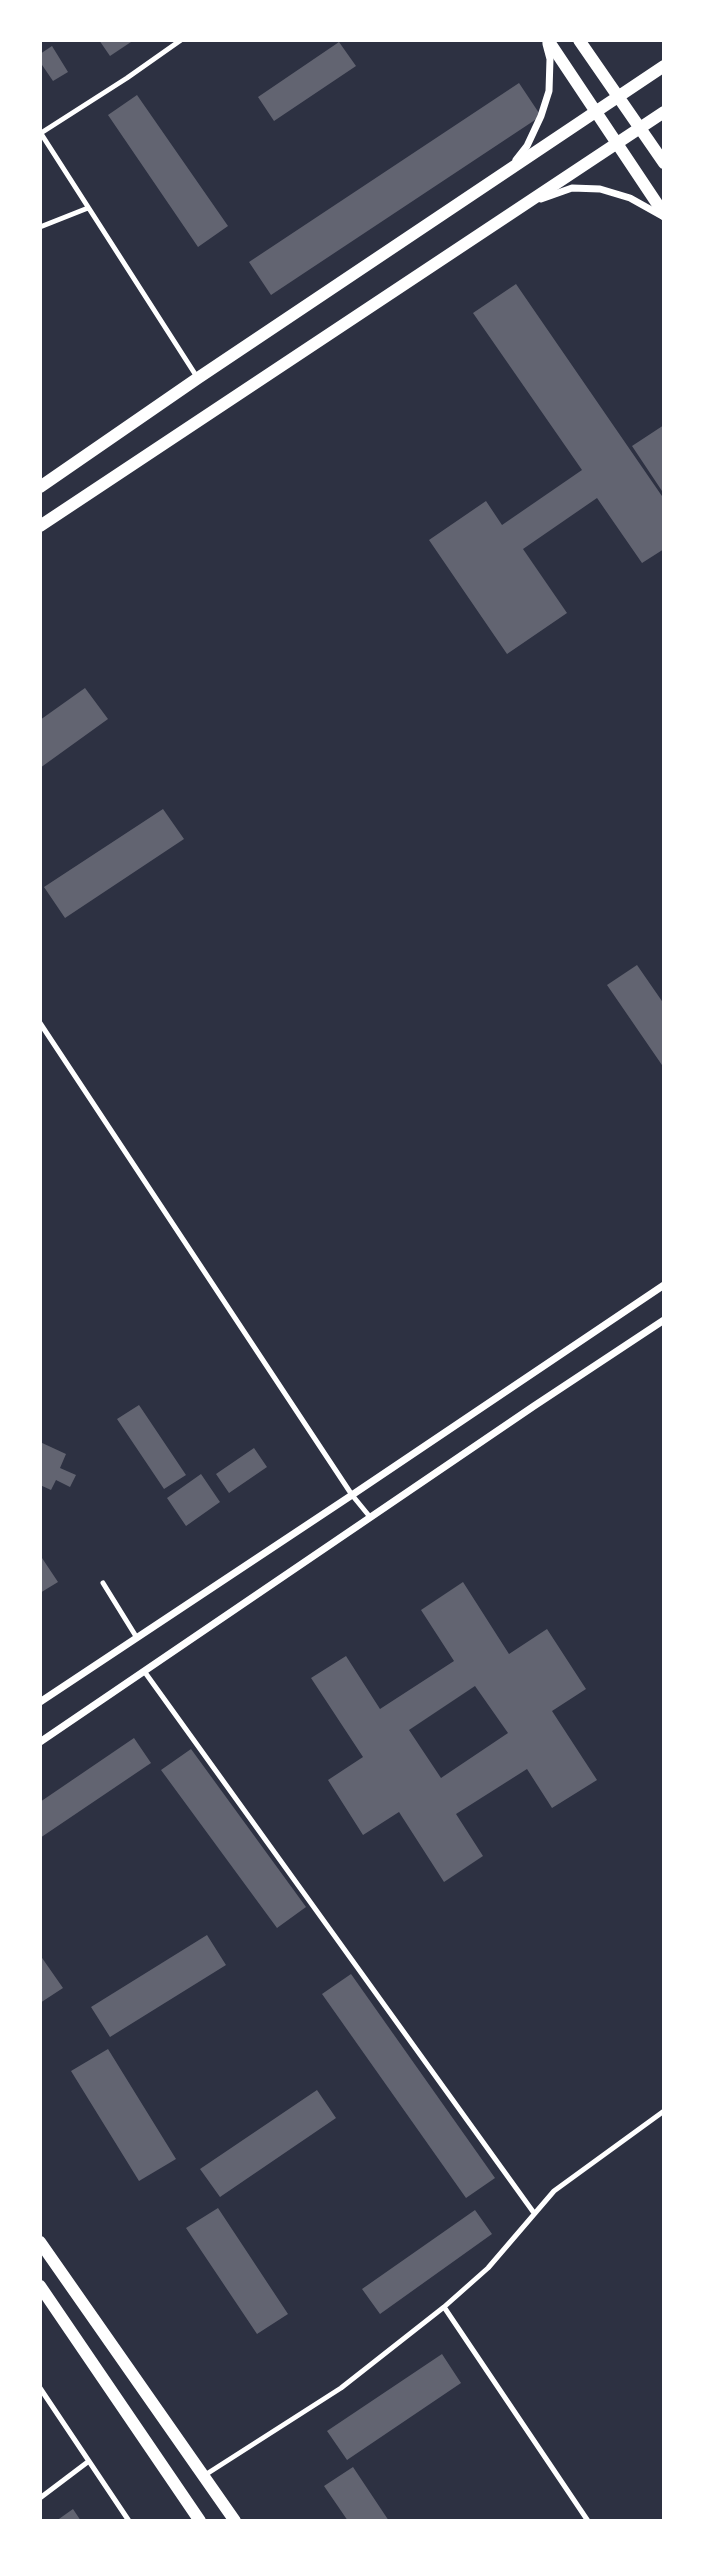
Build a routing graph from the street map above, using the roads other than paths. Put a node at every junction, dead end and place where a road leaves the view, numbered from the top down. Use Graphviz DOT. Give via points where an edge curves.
graph roads {
  1 [pos="181,40"];
  2 [pos="547,40"];
  3 [pos="579,40"];
  4 [pos="664,66"];
  5 [pos="618,99"];
  6 [pos="596,112"];
  7 [pos="664,112"];
  8 [pos="640,128"];
  9 [pos="41,133"];
  10 [pos="614,143"];
  11 [pos="664,163"];
  12 [pos="505,172"];
  13 [pos="520,206"];
  14 [pos="88,208"];
  15 [pos="664,216"];
  16 [pos="40,227"];
  17 [pos="198,378"];
  18 [pos="40,487"];
  19 [pos="40,526"];
  20 [pos="40,1023"];
  21 [pos="664,1285"];
  22 [pos="664,1321"];
  23 [pos="352,1495"];
  24 [pos="370,1517"];
  25 [pos="103,1583"];
  26 [pos="137,1638"];
  27 [pos="144,1671"];
  28 [pos="40,1702"];
  29 [pos="40,1742"];
  30 [pos="664,2111"];
  31 [pos="534,2213"];
  32 [pos="40,2242"];
  33 [pos="40,2286"];
  34 [pos="444,2307"];
  35 [pos="40,2388"];
  36 [pos="89,2461"];
  37 [pos="204,2476"];
  38 [pos="40,2498"];
  39 [pos="129,2521"];
  40 [pos="200,2521"];
  41 [pos="235,2521"];
  42 [pos="588,2521"];
  1 -- 9 [label="lane"];
  2 -- 6 [label="street"];
  2 -- 12 [label="street" via="550,59 545,104 527,146"];
  3 -- 5 [label="street"];
  4 -- 5 [label="street"];
  5 -- 6 [label="street"];
  5 -- 8 [label="street"];
  6 -- 10 [label="street"];
  6 -- 12 [label="street"];
  7 -- 8 [label="street"];
  8 -- 10 [label="street"];
  8 -- 11 [label="street"];
  9 -- 14 [label="lane"];
  10 -- 13 [label="street"];
  10 -- 15 [label="street"];
  12 -- 17 [label="street"];
  13 -- 15 [label="street" via="572,188 600,189"];
  13 -- 19 [label="street"];
  14 -- 16 [label="lane"];
  14 -- 17 [label="lane"];
  17 -- 18 [label="street"];
  20 -- 23 [label="lane"];
  21 -- 23 [label="street"];
  22 -- 24 [label="street"];
  23 -- 24 [label="lane"];
  23 -- 26 [label="street"];
  24 -- 27 [label="street"];
  25 -- 26 [label="lane"];
  26 -- 28 [label="street"];
  27 -- 29 [label="street"];
  27 -- 31 [label="lane"];
  30 -- 31 [label="lane" via="554,2191"];
  31 -- 34 [label="lane" via="488,2268"];
  32 -- 37 [label="street"];
  33 -- 40 [label="street"];
  34 -- 37 [label="lane" via="341,2388"];
  34 -- 42 [label="lane"];
  35 -- 36 [label="lane"];
  36 -- 38 [label="lane"];
  36 -- 39 [label="lane"];
  37 -- 41 [label="street"];
}
